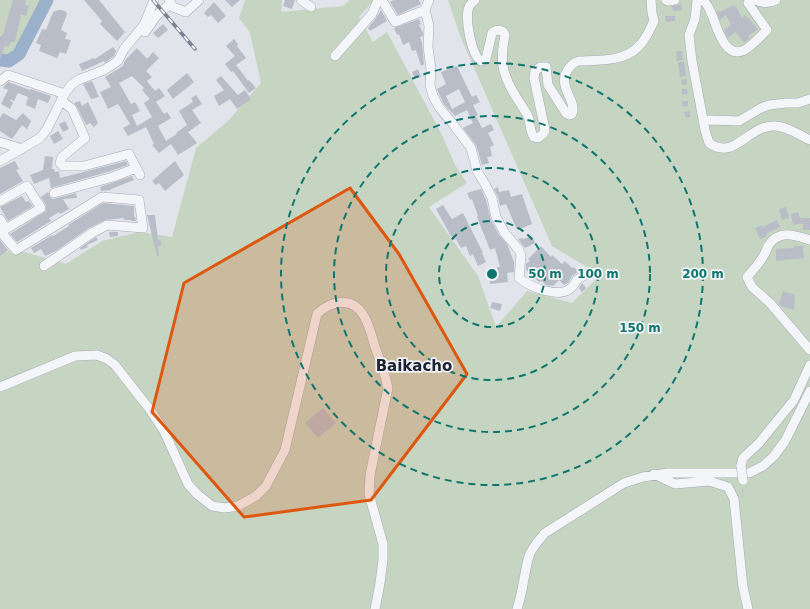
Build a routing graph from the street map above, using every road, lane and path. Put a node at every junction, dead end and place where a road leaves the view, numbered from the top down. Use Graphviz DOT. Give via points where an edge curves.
graph roads {
  1 [pos="154,0"];
  2 [pos="198,0"];
  3 [pos="301,0"];
  4 [pos="378,0"];
  5 [pos="382,0"];
  6 [pos="429,0"];
  7 [pos="475,0"];
  8 [pos="651,0"];
  9 [pos="666,0"];
  10 [pos="675,0"];
  11 [pos="697,0"];
  12 [pos="702,0"];
  13 [pos="751,0"];
  14 [pos="756,0"];
  15 [pos="776,0"];
  16 [pos="169,2"];
  17 [pos="311,7"];
  18 [pos="424,10"];
  19 [pos="335,56"];
  20 [pos="118,61"];
  21 [pos="0,81"];
  22 [pos="64,97"];
  23 [pos="810,99"];
  24 [pos="703,121"];
  25 [pos="810,140"];
  26 [pos="0,142"];
  27 [pos="22,149"];
  28 [pos="0,161"];
  29 [pos="54,193"];
  30 [pos="0,201"];
  31 [pos="0,219"];
  32 [pos="2,230"];
  33 [pos="810,240"];
  34 [pos="44,266"];
  35 [pos="593,272"];
  36 [pos="810,350"];
  37 [pos="810,365"];
  38 [pos="0,387"];
  39 [pos="810,391"];
  40 [pos="654,474"];
  41 [pos="743,480"];
  42 [pos="375,609"];
  43 [pos="517,609"];
  44 [pos="748,609"];
  1 -- 20 [label="street" via="144,24"];
  2 -- 16 [label="street" via="186,12 173,7"];
  3 -- 17 [label="street"];
  4 -- 19 [label="street" via="372,14"];
  5 -- 18 [label="street" via="395,22"];
  6 -- 18 [label="street"];
  7 -- 8 [label="street" via="470,4 468,13 470,39 476,56 481,61 486,59 492,33 497,30 504,32 502,67 529,119 532,135 538,138 545,130 534,78 535,71 540,67 546,68 548,85 566,113 572,114 564,81 567,70 575,62 612,60 638,47 654,21"];
  9 -- 10 [label="street"];
  11 -- 24 [label="street" via="695,19 689,35"];
  12 -- 13 [label="street" via="708,5 723,43 735,52 745,50 767,30 748,3"];
  14 -- 15 [label="street" via="764,3"];
  16 -- 20 [label="street"];
  18 -- 35 [label="street" via="429,26 430,85 433,96 471,148 477,171 492,198 496,217 521,255 520,278 540,290 564,292 572,288 577,280"];
  20 -- 22 [label="street" via="104,70 78,80"];
  21 -- 22 [label="street" via="8,75"];
  22 -- 27 [label="street" via="48,129 40,138"];
  22 -- 29 [label="street" via="85,138 62,157 62,166 84,166 129,154 138,172"];
  23 -- 24 [label="street" via="802,103 778,103 761,108 739,121"];
  24 -- 25 [label="street" via="709,143 721,149 732,147 755,131 773,126 784,128"];
  26 -- 27 [label="street"];
  27 -- 28 [label="street"];
  30 -- 32 [label="street" via="26,186 41,208"];
  31 -- 32 [label="street"];
  32 -- 34 [label="street" via="16,250 102,198 139,200 143,228 107,225"];
  33 -- 36 [label="street" via="787,234 780,235 774,239 747,277 752,287 770,303"];
  37 -- 41 [label="street, bridge" via="794,400 744,458 741,466"];
  38 -- 42 [label="street" via="75,356 97,355 106,359 115,365 151,411 164,431 188,484 196,494 212,506 238,506 256,496 266,486 285,450 316,314 330,304 339,302 358,308 365,316 388,388 370,475 369,494 383,544"];
  39 -- 40 [label="street" via="785,441 763,466 749,473"];
  40 -- 43 [label="street" via="624,482 545,532 529,556"];
  40 -- 44 [label="street" via="675,484 709,481 728,487 734,499 743,587"];
}
